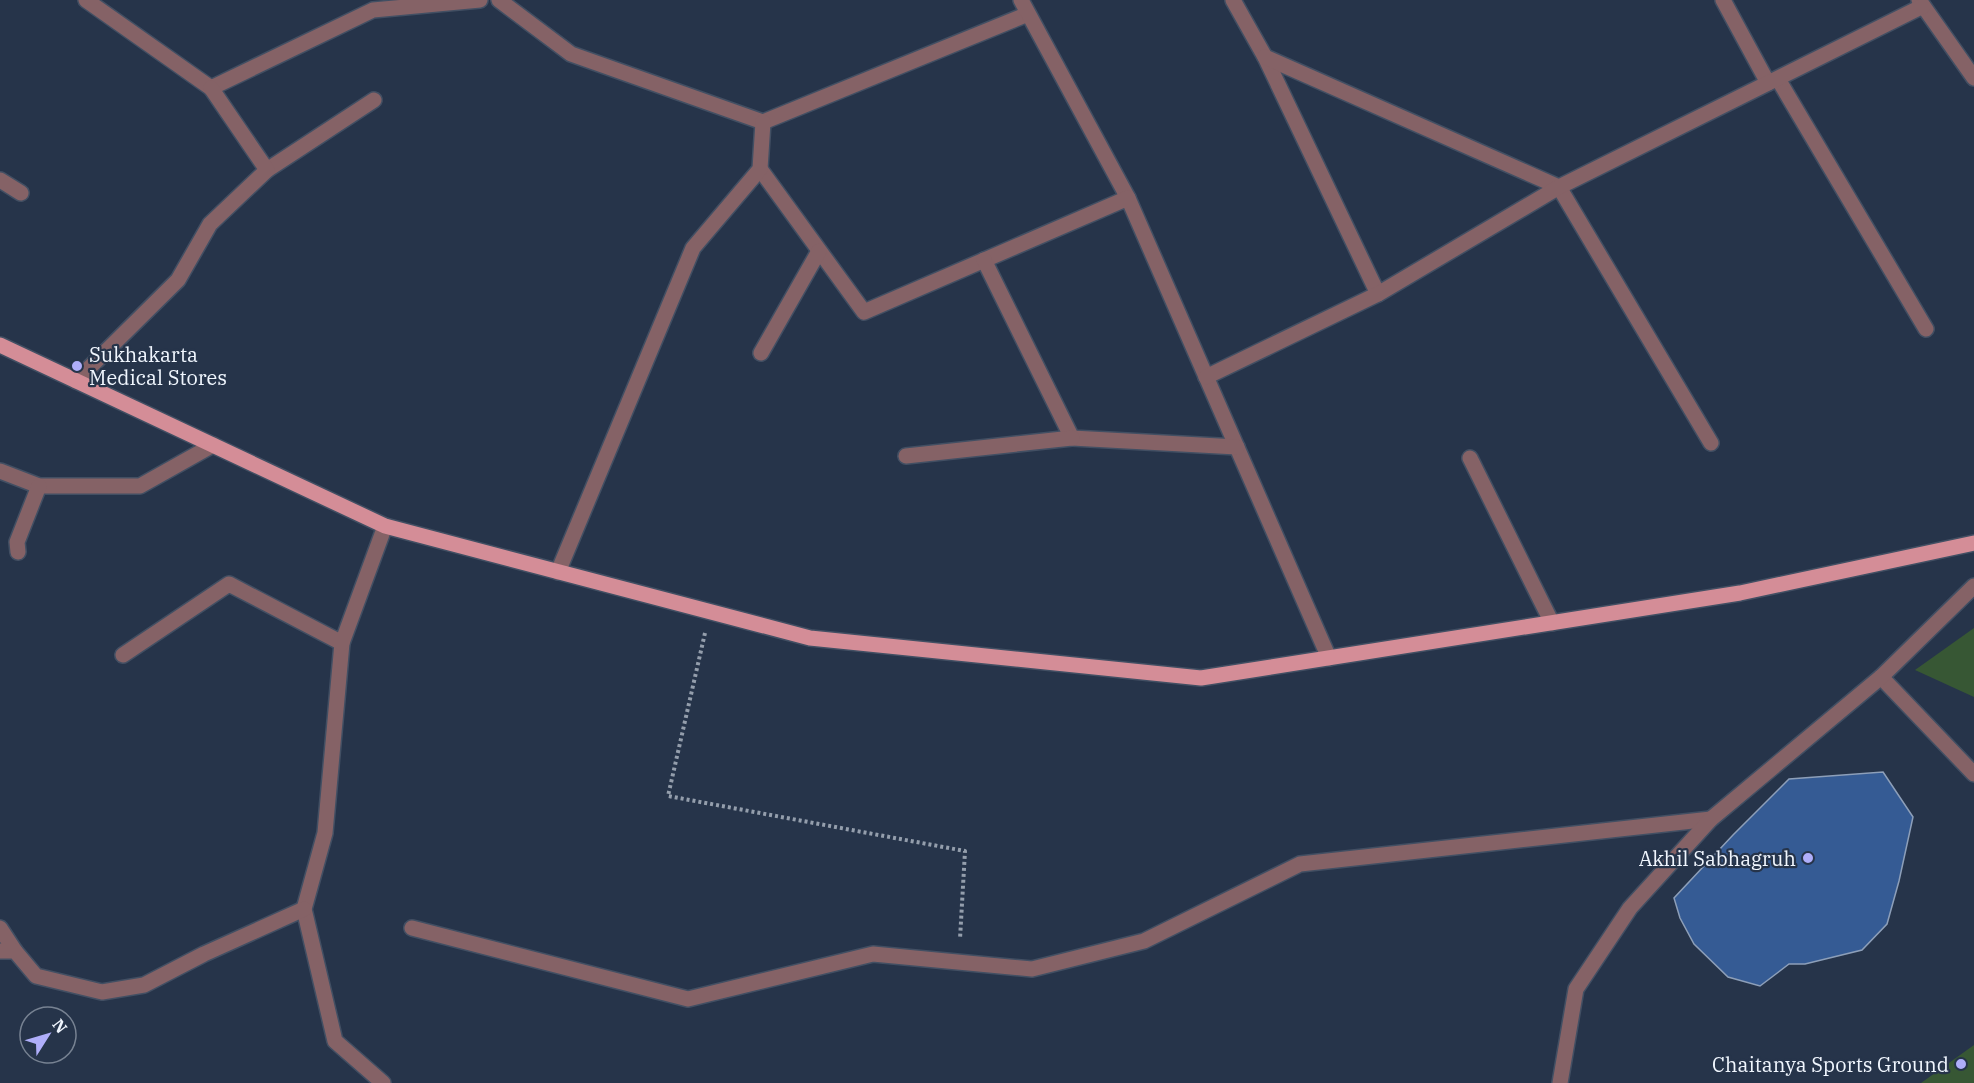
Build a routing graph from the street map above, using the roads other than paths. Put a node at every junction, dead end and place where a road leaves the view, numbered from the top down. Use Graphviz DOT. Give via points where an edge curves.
graph roads {
  1 [pos="86,0"];
  2 [pos="480,0"];
  3 [pos="499,0"];
  4 [pos="1233,0"];
  5 [pos="1723,0"];
  6 [pos="1921,3"];
  7 [pos="1024,7"];
  8 [pos="1265,57"];
  9 [pos="1974,78"];
  10 [pos="1773,81"];
  11 [pos="212,88"];
  12 [pos="374,100"];
  13 [pos="763,122"];
  14 [pos="760,169"];
  15 [pos="267,170"];
  16 [pos="0,180"];
  17 [pos="1559,188"];
  18 [pos="21,193"];
  19 [pos="1128,198"];
  20 [pos="819,251"];
  21 [pos="984,260"];
  22 [pos="1378,294"];
  23 [pos="1926,329"];
  24 [pos="0,345"];
  25 [pos="761,353"];
  26 [pos="1206,376"];
  27 [pos="76,381"];
  28 [pos="1072,438"];
  29 [pos="1711,443"];
  30 [pos="213,445"];
  31 [pos="1237,447"];
  32 [pos="906,456"];
  33 [pos="1470,458"];
  34 [pos="0,471"];
  35 [pos="39,486"];
  36 [pos="385,526"];
  37 [pos="1974,543"];
  38 [pos="18,552"];
  39 [pos="558,572"];
  40 [pos="1974,586"];
  41 [pos="1552,622"];
  42 [pos="342,643"];
  43 [pos="123,656"];
  44 [pos="1329,658"];
  45 [pos="1881,677"];
  46 [pos="1974,774"];
  47 [pos="1711,819"];
  48 [pos="304,909"];
  49 [pos="0,928"];
  50 [pos="412,928"];
  51 [pos="8,951"];
  52 [pos="383,1083"];
  53 [pos="1560,1083"];
  1 -- 11 [label="street"];
  2 -- 11 [label="street" via="373,10"];
  3 -- 13 [label="street" via="571,54"];
  4 -- 8 [label="street"];
  5 -- 10 [label="street"];
  6 -- 9 [label="street"];
  6 -- 10 [label="street"];
  7 -- 13 [label="street"];
  7 -- 19 [label="street"];
  8 -- 17 [label="street"];
  8 -- 22 [label="street"];
  10 -- 17 [label="street"];
  10 -- 23 [label="street"];
  11 -- 15 [label="street"];
  12 -- 15 [label="street"];
  13 -- 14 [label="street"];
  14 -- 20 [label="street"];
  14 -- 39 [label="street" via="693,248"];
  15 -- 27 [label="street" via="210,224 178,280"];
  16 -- 18 [label="street"];
  17 -- 22 [label="street"];
  17 -- 29 [label="street"];
  19 -- 21 [label="street"];
  19 -- 26 [label="street"];
  20 -- 21 [label="street" via="864,312"];
  20 -- 25 [label="street"];
  21 -- 28 [label="street"];
  22 -- 26 [label="street"];
  24 -- 27 [label="main road"];
  26 -- 31 [label="street"];
  27 -- 30 [label="main road"];
  28 -- 31 [label="street"];
  28 -- 32 [label="street"];
  30 -- 35 [label="street" via="140,486"];
  30 -- 36 [label="main road"];
  31 -- 44 [label="street"];
  33 -- 41 [label="street"];
  34 -- 35 [label="street"];
  35 -- 38 [label="street" via="16,542"];
  36 -- 39 [label="main road"];
  36 -- 42 [label="street"];
  37 -- 41 [label="main road" via="1740,593"];
  39 -- 44 [label="main road" via="810,638 1201,678"];
  40 -- 45 [label="street"];
  41 -- 44 [label="main road"];
  42 -- 43 [label="street" via="230,584"];
  42 -- 48 [label="street" via="326,833"];
  45 -- 46 [label="street"];
  45 -- 47 [label="street"];
  47 -- 50 [label="street" via="1300,864 1144,941 1032,969 873,954 688,999"];
  47 -- 53 [label="street" via="1630,908 1576,989"];
  48 -- 51 [label="street" via="144,985 102,992 36,976"];
  48 -- 52 [label="street" via="335,1041"];
  49 -- 51 [label="street"];
}
